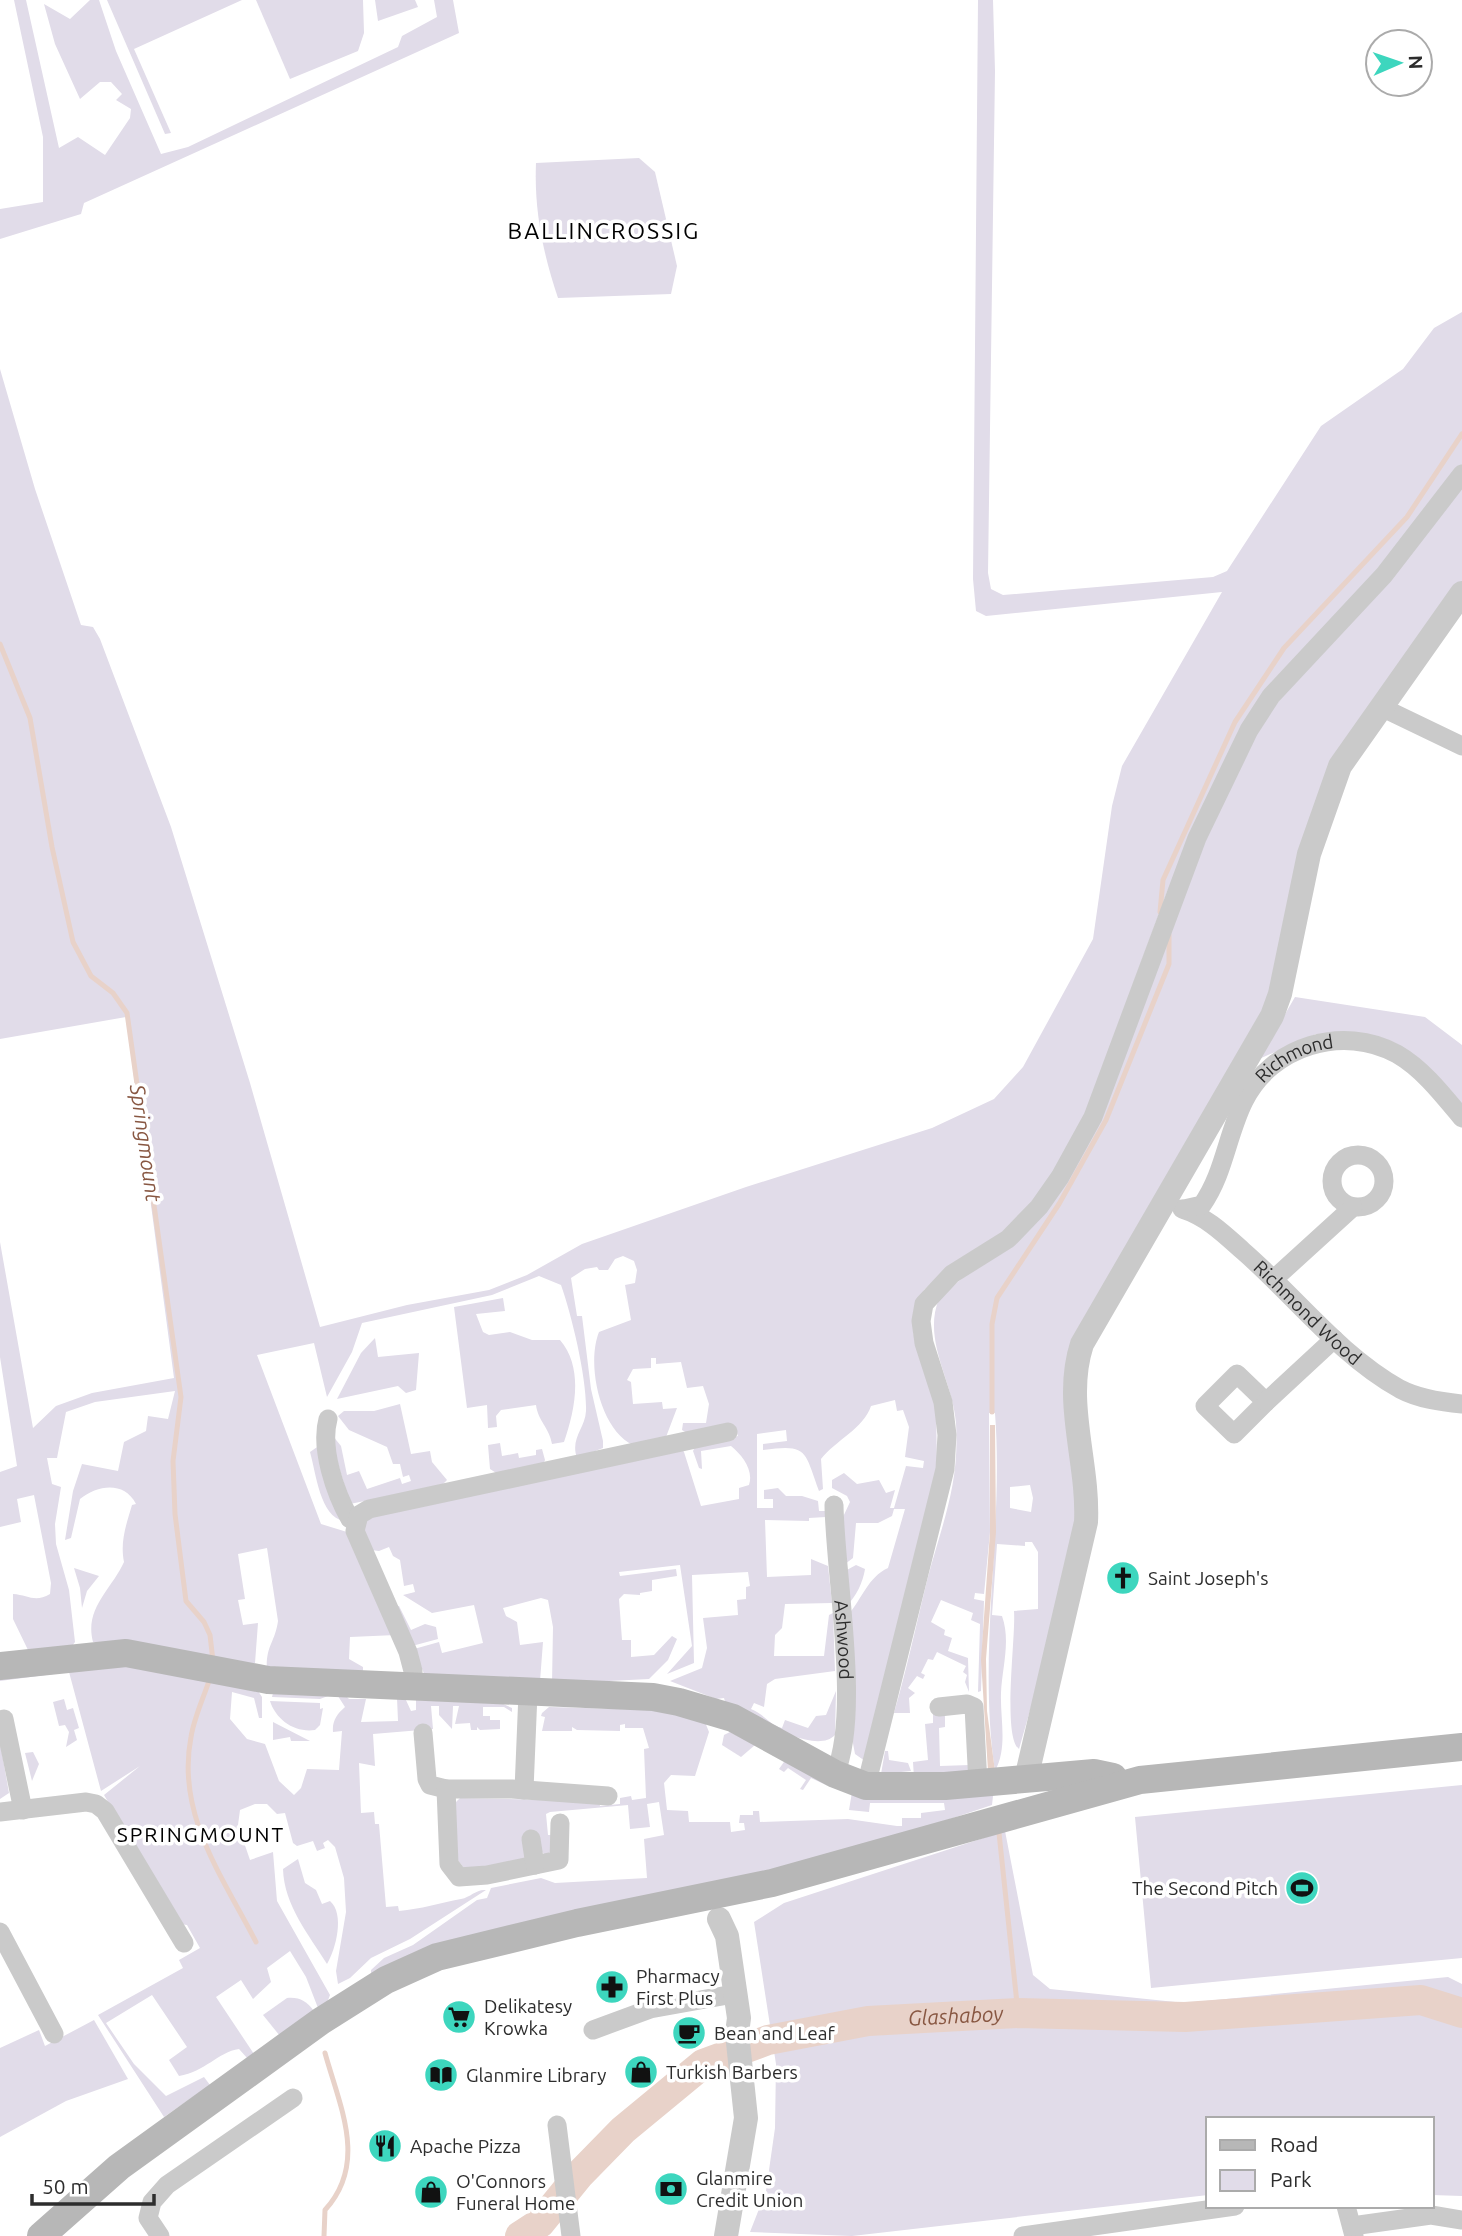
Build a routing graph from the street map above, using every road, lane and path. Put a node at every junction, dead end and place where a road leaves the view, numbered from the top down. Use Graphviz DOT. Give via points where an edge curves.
graph roads {
  1 [pos="1462,474"];
  2 [pos="1462,593"];
  3 [pos="1383,708"];
  4 [pos="1462,746"];
  5 [pos="1462,1118"];
  6 [pos="1175,1206"];
  7 [pos="1353,1207"];
  8 [pos="1275,1279"];
  9 [pos="1334,1339"];
  10 [pos="1266,1402"];
  11 [pos="1462,1404"];
  12 [pos="328,1419"];
  13 [pos="728,1432"];
  14 [pos="834,1505"];
  15 [pos="356,1521"];
  16 [pos="0,1666"];
  17 [pos="413,1687"];
  18 [pos="528,1693"];
  19 [pos="939,1707"];
  20 [pos="4,1719"];
  21 [pos="423,1733"];
  22 [pos="1462,1747"];
  23 [pos="835,1774"];
  24 [pos="1026,1779"];
  25 [pos="978,1784"];
  26 [pos="1116,1785"];
  27 [pos="866,1786"];
  28 [pos="446,1789"];
  29 [pos="524,1790"];
  30 [pos="608,1796"];
  31 [pos="23,1810"];
  32 [pos="0,1812"];
  33 [pos="559,1823"];
  34 [pos="531,1839"];
  35 [pos="535,1865"];
  36 [pos="717,1907"];
  37 [pos="0,1932"];
  38 [pos="184,1943"];
  39 [pos="727,1995"];
  40 [pos="593,2030"];
  41 [pos="737,2033"];
  42 [pos="54,2034"];
  43 [pos="293,2098"];
  44 [pos="557,2125"];
  45 [pos="1222,2208"];
  46 [pos="1347,2208"];
  47 [pos="1462,2220"];
  48 [pos="1353,2231"];
  49 [pos="1048,2234"];
  50 [pos="41,2236"];
  51 [pos="160,2236"];
  52 [pos="571,2236"];
  53 [pos="726,2236"];
  54 [pos="1023,2236"];
  1 -- 27 [label="street" via="1384,575 1271,696 1249,730 1197,838 1093,1117 1060,1177 1008,1239 952,1274 924,1304 924,1343 943,1402 945,1469"];
  2 -- 3 [label="street"];
  3 -- 4 [label="street"];
  3 -- 6 [label="street" via="1340,766 1326,798 1272,1016"];
  5 -- 6 [label="street, Richmond" via="1422,1072 1395,1053 1339,1042 1306,1045 1261,1075 1244,1100 1214,1189 1202,1206"];
  6 -- 8 [label="street, Richmond Wood" via="1210,1222"];
  6 -- 24 [label="street" via="1095,1318 1077,1359 1074,1398 1086,1478 1086,1522"];
  7 -- 8 [label="street"];
  8 -- 9 [label="street, Richmond Wood"];
  9 -- 10 [label="street"];
  9 -- 11 [label="street, Richmond Wood" via="1401,1390 1433,1401"];
  12 -- 15 [label="street" via="326,1443 334,1477 344,1509"];
  13 -- 15 [label="street" via="369,1509"];
  14 -- 23 [label="street, Ashwood" via="845,1721"];
  15 -- 17 [label="street" via="355,1531 408,1652"];
  16 -- 17 [label="main road" via="126,1653 261,1679"];
  17 -- 18 [label="main road"];
  18 -- 23 [label="main road" via="653,1698 703,1708 754,1728"];
  18 -- 29 [label="street"];
  19 -- 25 [label="street" via="974,1707"];
  20 -- 31 [label="street"];
  21 -- 28 [label="street" via="427,1779 430,1785"];
  22 -- 26 [label="main road" via="1167,1775"];
  23 -- 27 [label="main road"];
  24 -- 25 [label="main road"];
  24 -- 26 [label="main road" via="1105,1774 1113,1777"];
  25 -- 27 [label="main road"];
  26 -- 36 [label="main road"];
  28 -- 29 [label="street"];
  28 -- 35 [label="street" via="453,1872 467,1878"];
  29 -- 30 [label="street"];
  31 -- 32 [label="street"];
  31 -- 38 [label="street" via="86,1802 105,1811"];
  33 -- 35 [label="street" via="559,1860"];
  34 -- 35 [label="street"];
  36 -- 39 [label="street"];
  36 -- 41 [label="street" via="727,1937 739,2018"];
  36 -- 50 [label="main road" via="476,1946 386,1980 167,2131"];
  37 -- 42 [label="street"];
  39 -- 40 [label="street" via="650,2009"];
  39 -- 41 [label="street"];
  41 -- 53 [label="street" via="746,2118"];
  43 -- 51 [label="street" via="167,2185 152,2202 148,2218"];
  44 -- 52 [label="street"];
  45 -- 49 [label="street"];
  46 -- 48 [label="street"];
  47 -- 48 [label="street" via="1431,2215"];
  49 -- 54 [label="street"];
}
